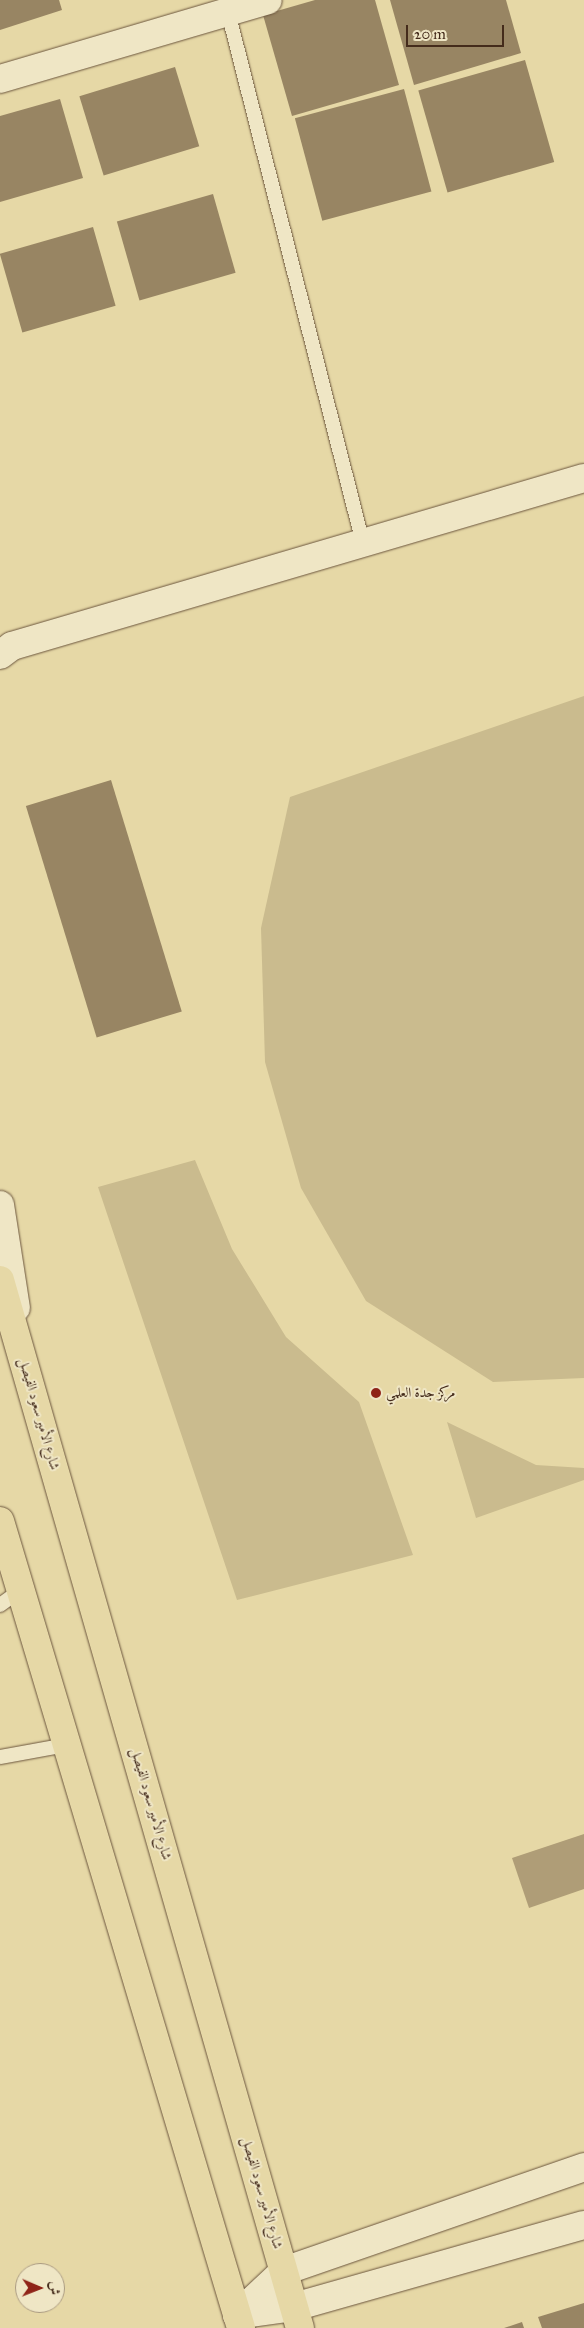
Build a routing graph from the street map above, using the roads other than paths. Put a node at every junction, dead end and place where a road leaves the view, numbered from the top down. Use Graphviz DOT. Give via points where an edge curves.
graph roads {
  1 [pos="268,0"];
  2 [pos="226,6"];
  3 [pos="0,78"];
  4 [pos="584,478"];
  5 [pos="363,543"];
  6 [pos="4,647"];
  7 [pos="0,1205"];
  8 [pos="0,1280"];
  9 [pos="24,1358"];
  10 [pos="0,1521"];
  11 [pos="5,1553"];
  12 [pos="10,1598"];
  13 [pos="67,1745"];
  14 [pos="0,1757"];
  15 [pos="584,2167"];
  16 [pos="584,2225"];
  17 [pos="284,2271"];
  18 [pos="297,2318"];
  19 [pos="239,2321"];
  1 -- 2 [label="street"];
  2 -- 3 [label="street"];
  2 -- 5 [label="lane"];
  4 -- 5 [label="street"];
  5 -- 6 [label="street"];
  7 -- 9 [label="street"];
  8 -- 9 [label="main road, شارع الأمير سعود الفيصل"];
  9 -- 17 [label="main road, شارع الأمير سعود الفيصل"];
  10 -- 11 [label="main road"];
  11 -- 12 [label="main road"];
  12 -- 13 [label="main road"];
  13 -- 14 [label="lane"];
  13 -- 19 [label="main road"];
  15 -- 17 [label="street"];
  16 -- 18 [label="street"];
  17 -- 18 [label="main road, شارع الأمير سعود الفيصل"];
  17 -- 19 [label="street"];
  18 -- 19 [label="street"];
}
